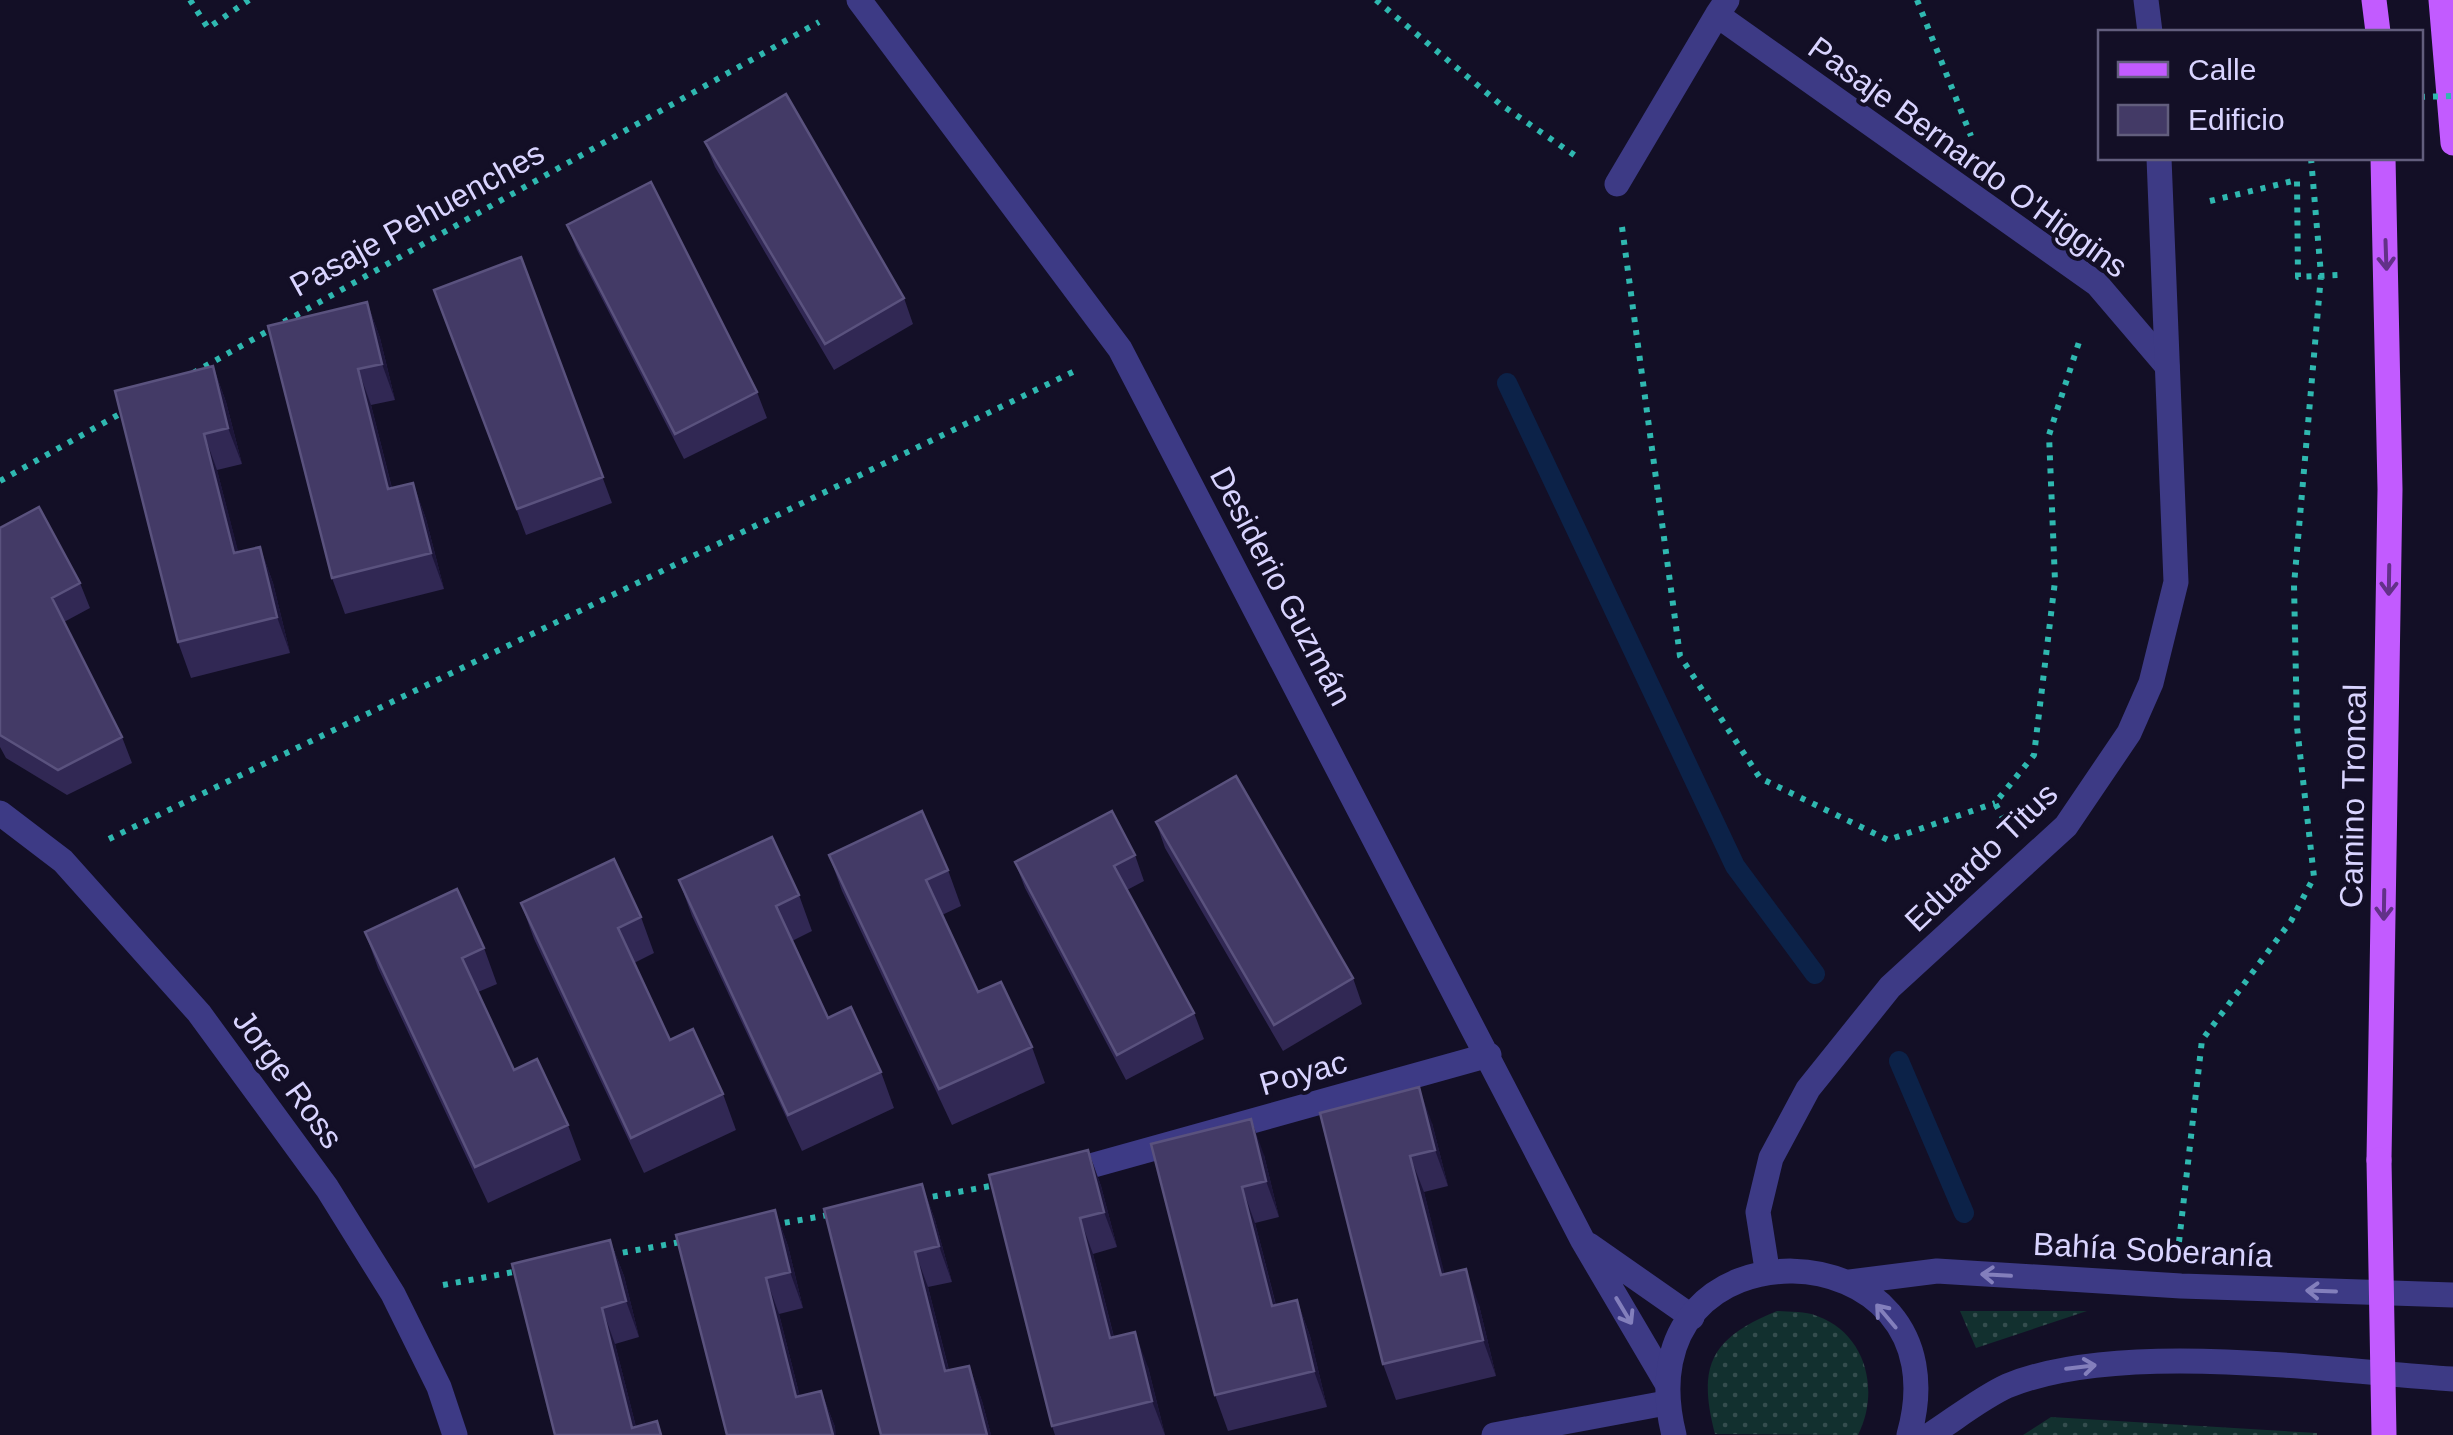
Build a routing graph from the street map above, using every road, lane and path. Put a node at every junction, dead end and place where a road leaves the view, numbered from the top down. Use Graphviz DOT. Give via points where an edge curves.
graph roads {
  1 [pos="190,0"];
  2 [pos="249,0"];
  3 [pos="859,0"];
  4 [pos="1376,0"];
  5 [pos="1917,0"];
  6 [pos="2146,0"];
  7 [pos="2374,0"];
  8 [pos="2441,0"];
  9 [pos="1722,7"];
  10 [pos="824,19"];
  11 [pos="2150,30"];
  12 [pos="2378,30"];
  13 [pos="2453,96"];
  14 [pos="2423,98"];
  15 [pos="1972,140"];
  16 [pos="2453,143"];
  17 [pos="2159,160"];
  18 [pos="2311,160"];
  19 [pos="2383,160"];
  20 [pos="1617,184"];
  21 [pos="2209,218"];
  22 [pos="2321,275"];
  23 [pos="2097,284"];
  24 [pos="1120,349"];
  25 [pos="2167,366"];
  26 [pos="189,375"];
  27 [pos="137,404"];
  28 [pos="0,481"];
  29 [pos="1996,803"];
  30 [pos="0,812"];
  31 [pos="63,861"];
  32 [pos="2027,866"];
  33 [pos="1489,1055"];
  34 [pos="1076,1170"];
  35 [pos="998,1184"];
  36 [pos="900,1202"];
  37 [pos="842,1213"];
  38 [pos="764,1227"];
  39 [pos="705,1238"];
  40 [pos="1583,1240"];
  41 [pos="2178,1251"];
  42 [pos="608,1256"];
  43 [pos="1767,1269"];
  44 [pos="529,1270"];
  45 [pos="1850,1282"];
  46 [pos="392,1294"];
  47 [pos="2453,1295"];
  48 [pos="1692,1317"];
  49 [pos="2453,1379"];
  50 [pos="1666,1392"];
  51 [pos="455,1435"];
  52 [pos="1494,1435"];
  53 [pos="1674,1435"];
  54 [pos="1909,1435"];
  55 [pos="1930,1435"];
  56 [pos="2384,1435"];
  1 -- 2 [label="path" via="208,28"];
  3 -- 24 [label="street, Desiderio Guzmán"];
  4 -- 20 [label="path" via="1500,104"];
  5 -- 15 [label="path"];
  6 -- 11 [label="street"];
  7 -- 12 [label="main road"];
  8 -- 16 [label="main road"];
  9 -- 20 [label="street, Pasaje Bernardo O'Higgins"];
  9 -- 23 [label="street, Pasaje Bernardo O'Higgins"];
  10 -- 26 [label="path, Pasaje Pehuenches"];
  13 -- 14 [label="path, bridge"];
  17 -- 25 [label="street, Eduardo Titus"];
  18 -- 22 [label="path"];
  19 -- 56 [label="main road, Camino Troncal, one-way, bridge" via="2390,489 2380,1160"];
  20 -- 29 [label="path" via="1680,656 1760,778 1888,840"];
  21 -- 22 [label="path" via="2210,198 2297,180 2298,277"];
  22 -- 41 [label="path" via="2294,585 2297,727 2314,877 2291,921 2202,1040"];
  23 -- 25 [label="street, Pasaje Bernardo O'Higgins"];
  23 -- 29 [label="path" via="2049,435 2055,581 2034,755"];
  24 -- 31 [label="path"];
  24 -- 33 [label="street, Desiderio Guzmán"];
  25 -- 32 [label="street, Eduardo Titus" via="2176,582 2165,633 2128,734 2066,826"];
  27 -- 28 [label="path"];
  29 -- 32 [label="path"];
  30 -- 31 [label="street, Jorge Ross"];
  31 -- 46 [label="street, Jorge Ross" via="199,1013 327,1188"];
  32 -- 43 [label="street, Eduardo Titus" via="1890,987 1808,1089 1771,1158 1762,1194 1758,1212"];
  33 -- 34 [label="street, Poyac"];
  33 -- 40 [label="street, Desiderio Guzmán"];
  35 -- 36 [label="path"];
  37 -- 38 [label="path"];
  39 -- 42 [label="path"];
  40 -- 48 [label="street, Desiderio Guzmán"];
  40 -- 50 [label="street, Desiderio Guzmán, one-way"];
  43 -- 45 [label="street" via="1810,1268"];
  43 -- 48 [label="street" via="1726,1286"];
  44 -- 46 [label="path"];
  47 -- 45 [label="street, Bahía Soberanía, one-way" via="1937,1271"];
  54 -- 45 [label="street, one-way" via="1917,1405 1912,1356 1888,1313"];
  46 -- 51 [label="street, Jorge Ross"];
  48 -- 50 [label="street" via="1675,1347"];
  55 -- 49 [label="street, one-way" via="2005,1387 2061,1370 2130,1361"];
  50 -- 52 [label="street"];
  50 -- 53 [label="street"];
}
